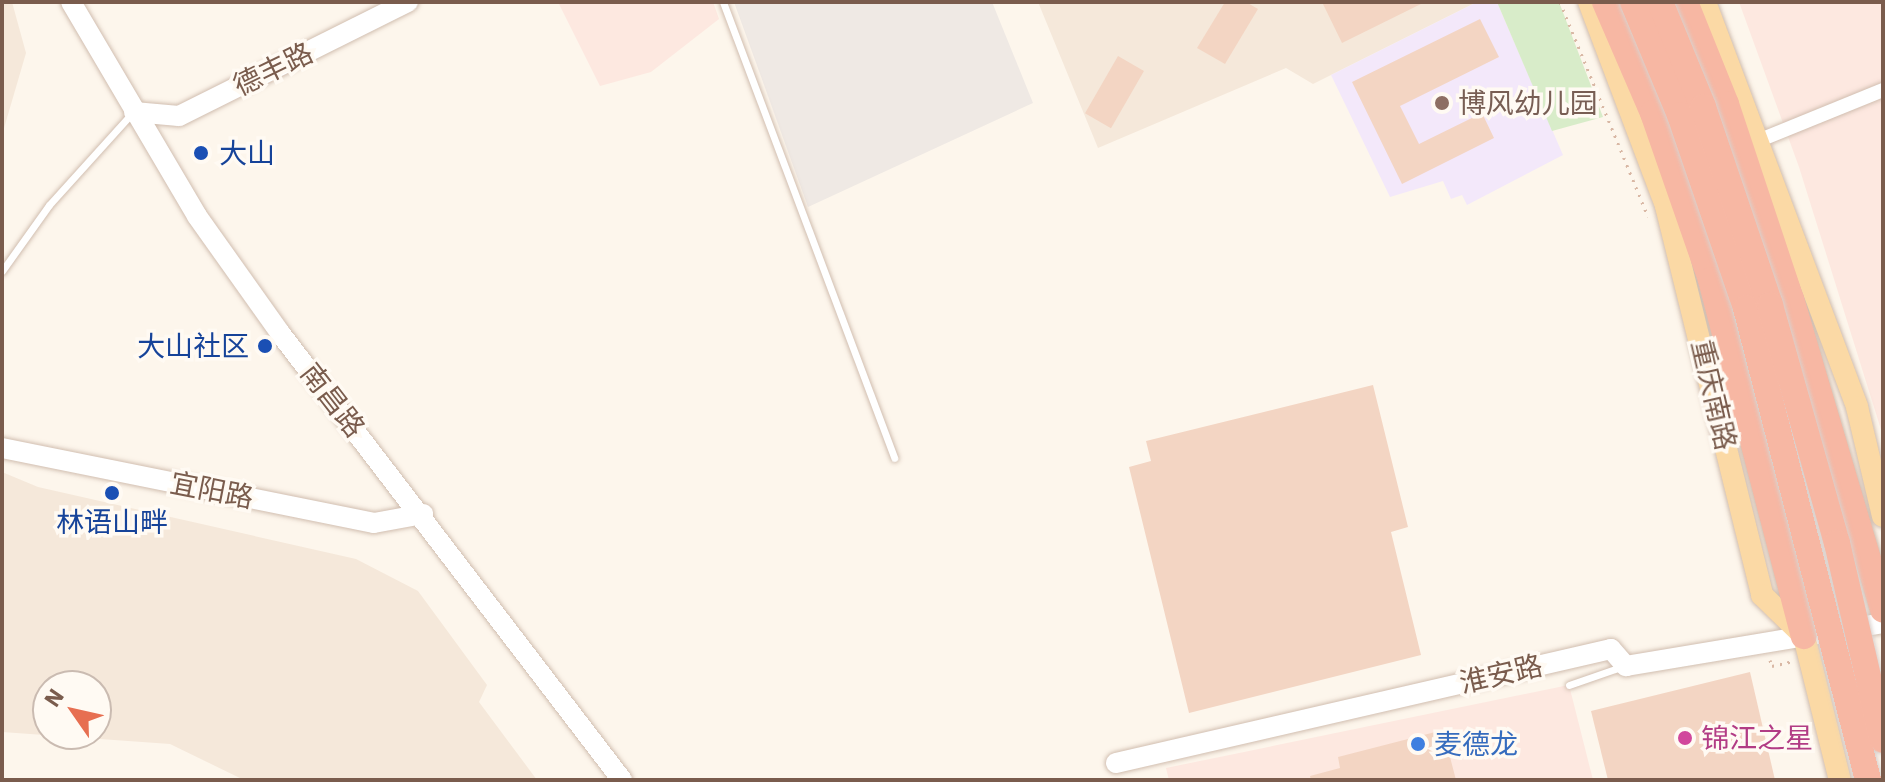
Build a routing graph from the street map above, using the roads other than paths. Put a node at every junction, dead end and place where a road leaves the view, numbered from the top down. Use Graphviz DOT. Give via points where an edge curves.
graph roads {
  1 [pos="71,2"];
  2 [pos="408,2"];
  3 [pos="723,2"];
  4 [pos="1589,2"];
  5 [pos="1605,2"];
  6 [pos="1633,2"];
  7 [pos="1660,2"];
  8 [pos="1685,2"];
  9 [pos="1705,2"];
  10 [pos="1883,90"];
  11 [pos="134,112"];
  12 [pos="1760,140"];
  13 [pos="2,271"];
  14 [pos="2,448"];
  15 [pos="894,458"];
  16 [pos="423,514"];
  17 [pos="1883,516"];
  18 [pos="1883,610"];
  19 [pos="1883,623"];
  20 [pos="1804,636"];
  21 [pos="1626,666"];
  22 [pos="1569,685"];
  23 [pos="1883,740"];
  24 [pos="1116,763"];
  25 [pos="622,780"];
  26 [pos="1840,780"];
  27 [pos="1868,780"];
  1 -- 11 [label="street, 南昌路"];
  2 -- 11 [label="street, 德丰路" via="179,116"];
  3 -- 15 [label="lane"];
  4 -- 20 [label="main road, 重庆南路" via="1666,206 1762,595"];
  5 -- 20 [label="highway" via="1653,113 1711,280"];
  6 -- 27 [label="highway, bridge" via="1680,115 1746,308"];
  7 -- 23 [label="highway, bridge" via="1703,107 1770,305 1837,543"];
  8 -- 18 [label="highway" via="1726,104 1791,299"];
  9 -- 12 [label="main road"];
  10 -- 12 [label="street"];
  11 -- 13 [label="lane" via="49,205"];
  11 -- 16 [label="street, 南昌路" via="197,216 280,333"];
  12 -- 17 [label="main road" via="1857,407"];
  14 -- 16 [label="street, 宜阳路" via="374,523"];
  16 -- 25 [label="street, 南昌路"];
  19 -- 20 [label="street"];
  20 -- 21 [label="street"];
  20 -- 26 [label="main road"];
  21 -- 22 [label="lane"];
  21 -- 24 [label="street, 淮安路" via="1611,649"];
}
